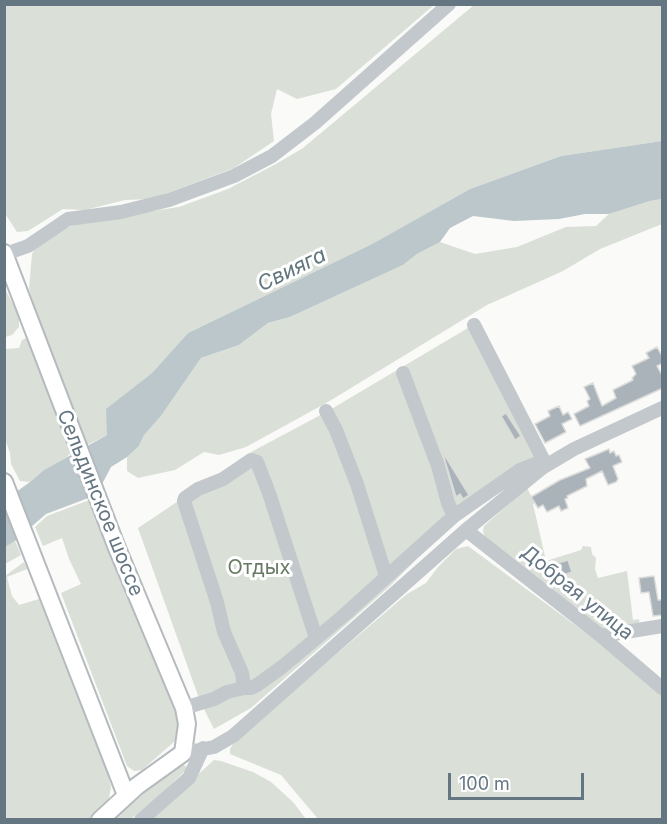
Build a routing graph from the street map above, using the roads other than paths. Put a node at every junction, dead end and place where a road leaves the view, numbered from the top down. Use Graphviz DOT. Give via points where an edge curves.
graph roads {
  1 [pos="449,4"];
  2 [pos="5,254"];
  3 [pos="474,325"];
  4 [pos="403,373"];
  5 [pos="663,408"];
  6 [pos="326,411"];
  7 [pos="544,467"];
  8 [pos="4,482"];
  9 [pos="454,516"];
  10 [pos="466,530"];
  11 [pos="386,576"];
  12 [pos="663,626"];
  13 [pos="601,636"];
  14 [pos="316,638"];
  15 [pos="244,688"];
  16 [pos="663,688"];
  17 [pos="184,708"];
  18 [pos="203,748"];
  19 [pos="183,753"];
  20 [pos="126,795"];
  21 [pos="100,819"];
  22 [pos="141,819"];
  1 -- 2 [label="street" via="272,156 234,176 169,200 68,219 28,246"];
  2 -- 17 [label="main road, Сельдинское шоссе" via="117,548"];
  3 -- 7 [label="street"];
  4 -- 9 [label="street"];
  5 -- 7 [label="street"];
  6 -- 11 [label="street" via="357,484"];
  7 -- 9 [label="street" via="535,464 520,470"];
  7 -- 10 [label="street"];
  8 -- 20 [label="main road"];
  9 -- 11 [label="street"];
  10 -- 13 [label="street, Добрая улица"];
  10 -- 18 [label="street" via="233,736 214,747"];
  11 -- 14 [label="street"];
  12 -- 13 [label="street"];
  13 -- 16 [label="street, Добрая улица"];
  14 -- 15 [label="street" via="257,685"];
  14 -- 15 [label="street" via="257,462 251,460 223,479 188,495 184,501"];
  15 -- 17 [label="street"];
  17 -- 19 [label="main road, Сельдинское шоссе" via="187,724"];
  18 -- 19 [label="street"];
  18 -- 22 [label="street" via="189,778"];
  19 -- 20 [label="main road"];
  20 -- 21 [label="main road"];
}
